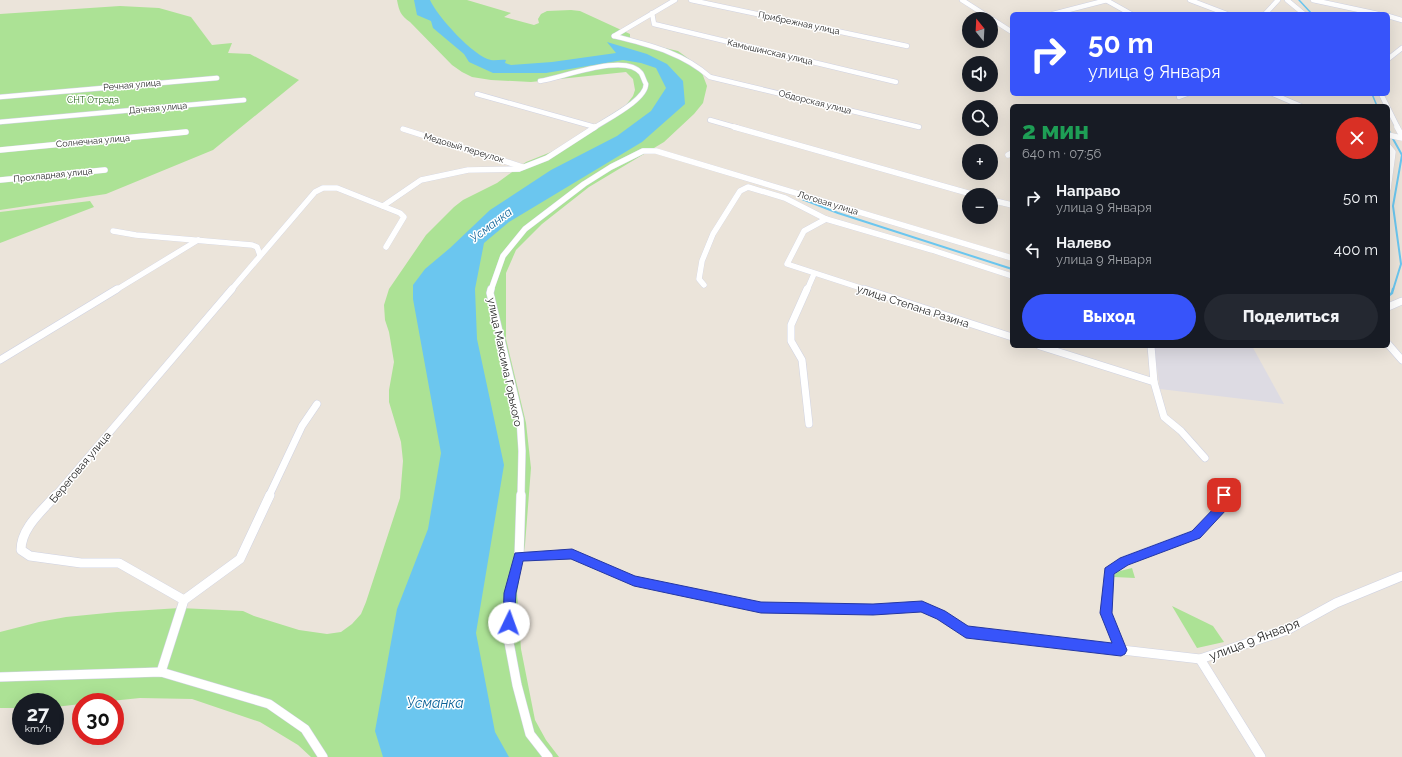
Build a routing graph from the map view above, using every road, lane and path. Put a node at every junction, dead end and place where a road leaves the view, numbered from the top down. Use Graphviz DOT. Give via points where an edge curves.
graph roads {
  1 [pos="675,0"];
  2 [pos="691,0"];
  3 [pos="962,0"];
  4 [pos="1106,0"];
  5 [pos="1190,0"];
  6 [pos="1278,0"];
  7 [pos="1287,0"];
  8 [pos="1313,0"];
  9 [pos="1060,12"];
  10 [pos="1127,12"];
  11 [pos="1222,12"];
  12 [pos="1267,12"];
  13 [pos="1302,12"];
  14 [pos="1369,12"];
  15 [pos="652,13"];
  16 [pos="1390,17"];
  17 [pos="1402,20"];
  18 [pos="1010,26"];
  19 [pos="1004,27"];
  20 [pos="1010,31"];
  21 [pos="907,46"];
  22 [pos="1402,48"];
  23 [pos="1390,57"];
  24 [pos="217,78"];
  25 [pos="540,81"];
  26 [pos="896,82"];
  27 [pos="477,94"];
  28 [pos="1278,96"];
  29 [pos="0,97"];
  30 [pos="244,100"];
  31 [pos="1296,104"];
  32 [pos="1390,111"];
  33 [pos="710,120"];
  34 [pos="0,122"];
  35 [pos="595,127"];
  36 [pos="919,127"];
  37 [pos="403,129"];
  38 [pos="186,132"];
  39 [pos="1390,135"];
  40 [pos="1402,137"];
  41 [pos="1390,148"];
  42 [pos="0,150"];
  43 [pos="643,151"];
  44 [pos="526,167"];
  45 [pos="105,170"];
  46 [pos="1390,174"];
  47 [pos="0,180"];
  48 [pos="962,191"];
  49 [pos="998,202"];
  50 [pos="1010,205"];
  51 [pos="383,206"];
  52 [pos="826,220"];
  53 [pos="113,231"];
  54 [pos="198,240"];
  55 [pos="386,247"];
  56 [pos="260,255"];
  57 [pos="1010,257"];
  58 [pos="814,274"];
  59 [pos="1010,275"];
  60 [pos="704,285"];
  61 [pos="1402,301"];
  62 [pos="1390,306"];
  63 [pos="1010,336"];
  64 [pos="1390,346"];
  65 [pos="1046,348"];
  66 [pos="1151,348"];
  67 [pos="0,360"];
  68 [pos="1402,360"];
  69 [pos="1154,382"];
  70 [pos="317,404"];
  71 [pos="809,424"];
  72 [pos="1205,458"];
  73 [pos="1224,495"];
  74 [pos="519,557"];
  75 [pos="1402,576"];
  76 [pos="184,600"];
  77 [pos="1121,650"];
  78 [pos="1200,659"];
  79 [pos="161,672"];
  80 [pos="0,677"];
  81 [pos="323,757"];
  82 [pos="548,757"];
  83 [pos="1261,757"];
  1 -- 15 [label="street"];
  2 -- 21 [label="street, Прибрежная улица"];
  3 -- 19 [label="street"];
  4 -- 9 [label="street"];
  4 -- 10 [label="street"];
  5 -- 11 [label="street"];
  6 -- 12 [label="street"];
  7 -- 13 [label="street"];
  8 -- 14 [label="street"];
  15 -- 26 [label="street, Камышинская улица" via="654,24"];
  15 -- 36 [label="street, Обдорская улица" via="614,36 676,54 702,68 710,77"];
  16 -- 17 [label="street"];
  18 -- 19 [label="street"];
  19 -- 20 [label="street"];
  22 -- 23 [label="street"];
  24 -- 29 [label="street, Речная улица"];
  25 -- 35 [label="street" via="613,65 623,65 639,71 646,86 644,94"];
  27 -- 35 [label="street"];
  28 -- 31 [label="street"];
  30 -- 34 [label="street, Дачная улица"];
  32 -- 40 [label="street"];
  33 -- 48 [label="street"];
  35 -- 44 [label="street" via="547,158"];
  37 -- 44 [label="street, Медовый переулок"];
  38 -- 42 [label="street, Солнечная улица"];
  39 -- 40 [label="street"];
  41 -- 46 [label="street" via="1393,152"];
  43 -- 57 [label="street, Логовая улица" via="672,155"];
  43 -- 74 [label="street, улица Максима Горького" via="584,184 525,229 503,256 492,283 491,303 520,419 522,451"];
  44 -- 51 [label="street" via="468,170 428,178"];
  45 -- 47 [label="street, Прохладная улица"];
  49 -- 50 [label="street"];
  51 -- 55 [label="street" via="404,217"];
  51 -- 56 [label="street" via="337,188 323,188 308,198"];
  52 -- 58 [label="street, улица Степана Разина" via="804,231 787,264"];
  52 -- 59 [label="street"];
  52 -- 60 [label="street" via="785,198 748,187 740,192 714,234 702,261 699,279"];
  53 -- 54 [label="street"];
  54 -- 56 [label="street" via="257,247"];
  54 -- 67 [label="street"];
  56 -- 76 [label="street, Береговая улица" via="30,525 21,540 21,550 30,556 81,563 119,563"];
  58 -- 63 [label="street, улица Степана Разина"];
  58 -- 71 [label="street" via="791,325 791,341 802,360"];
  61 -- 62 [label="street"];
  64 -- 68 [label="street"];
  65 -- 69 [label="street"];
  66 -- 69 [label="street"];
  69 -- 72 [label="street" via="1164,417 1181,431"];
  70 -- 76 [label="street" via="302,426 240,559"];
  73 -- 77 [label="street" via="1224,506 1196,534 1124,561 1109,572 1106,613"];
  74 -- 77 [label="street, улица 9 Января" via="572,554 634,581 761,608 873,610 922,607 941,615 966,632"];
  74 -- 82 [label="street, улица Максима Горького" via="510,593 508,637 530,734"];
  75 -- 78 [label="street, улица 9 Января" via="1336,603 1287,630"];
  76 -- 79 [label="street"];
  77 -- 78 [label="street, улица 9 Января"];
  78 -- 83 [label="street"];
  79 -- 80 [label="street"];
  79 -- 81 [label="street" via="269,704 305,729"];
}
